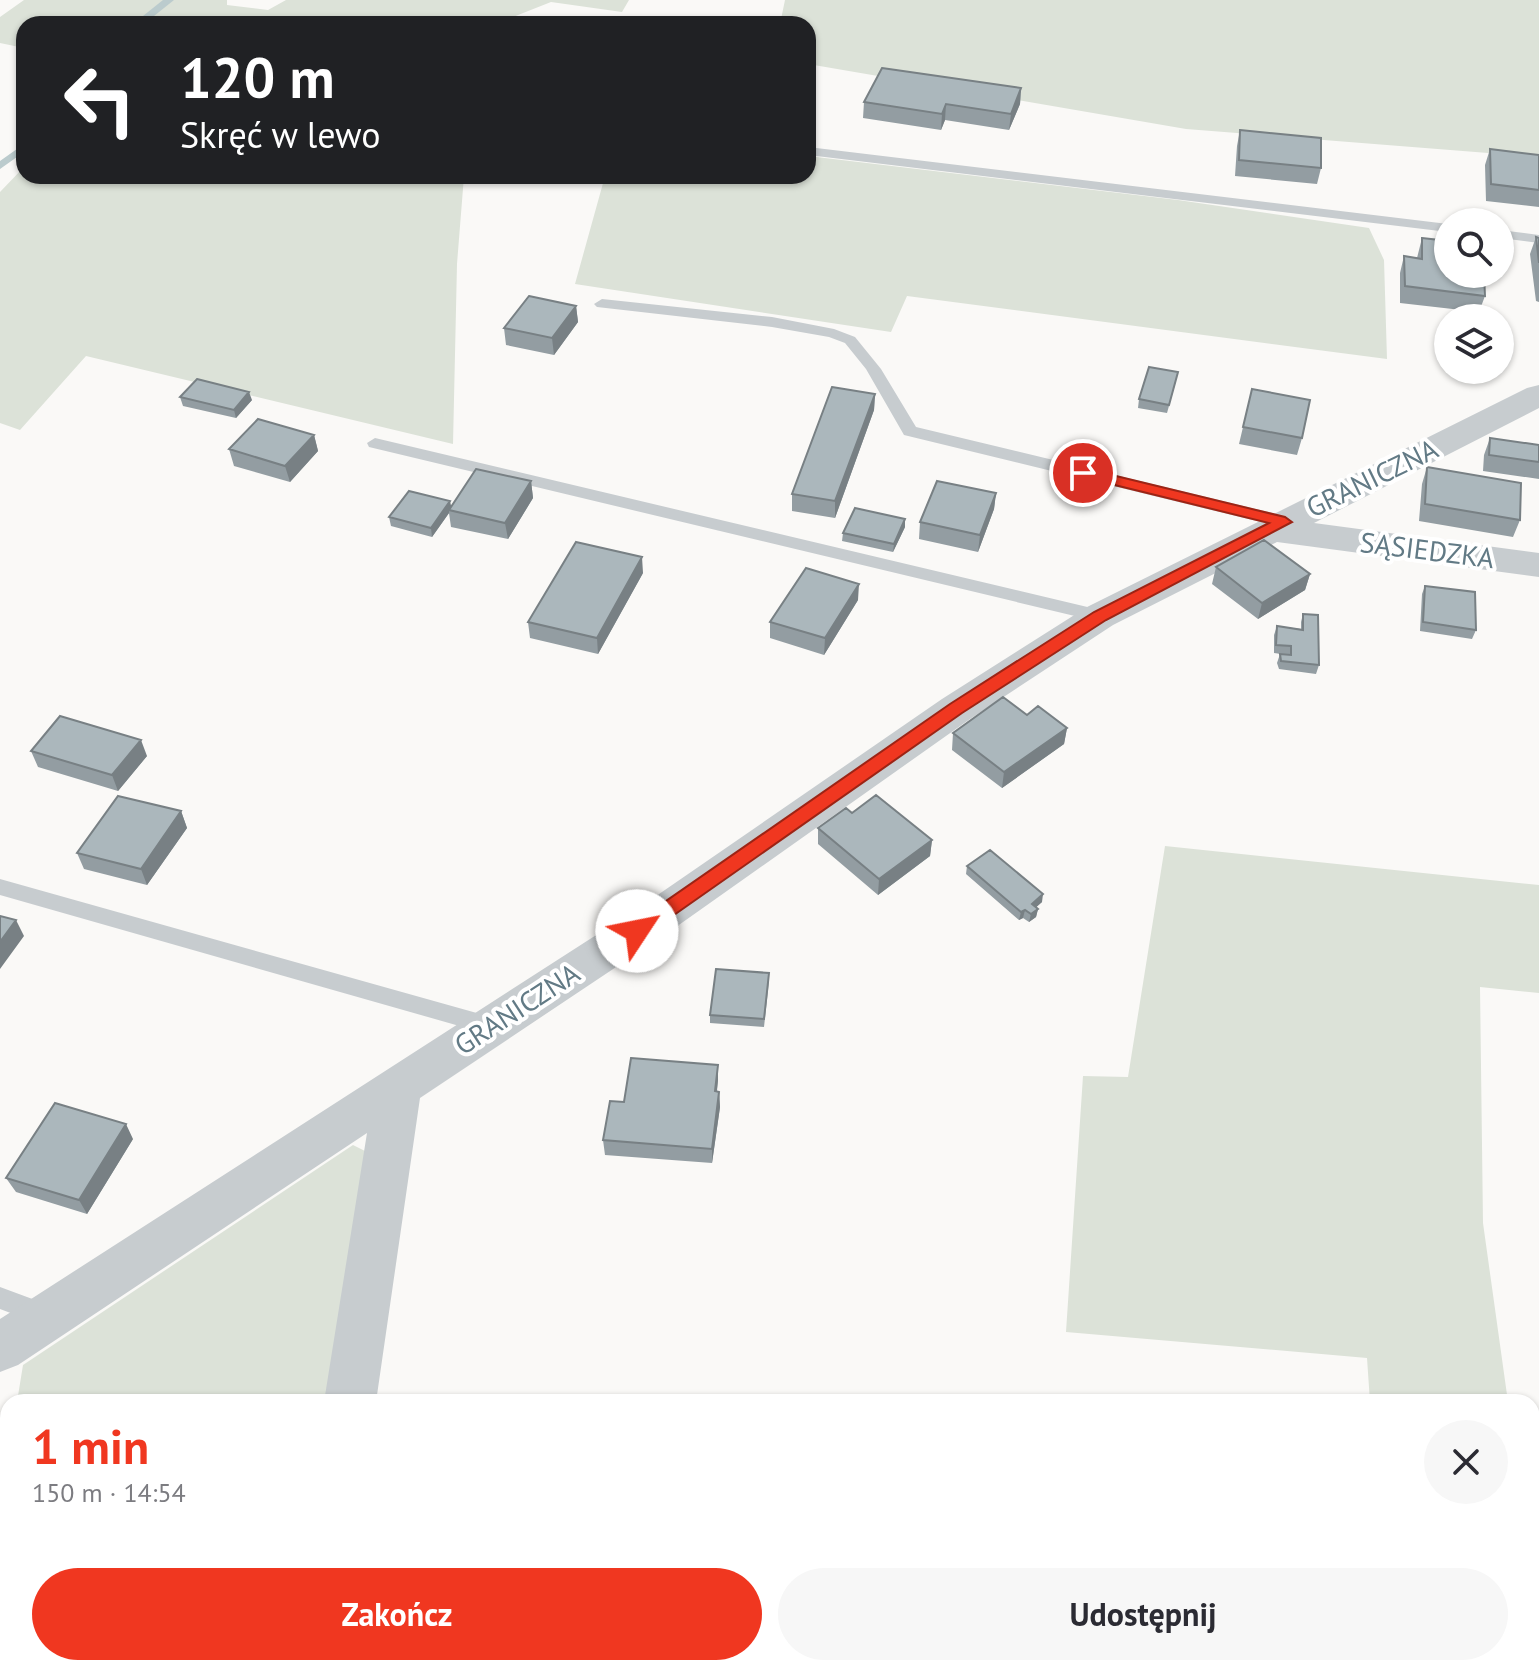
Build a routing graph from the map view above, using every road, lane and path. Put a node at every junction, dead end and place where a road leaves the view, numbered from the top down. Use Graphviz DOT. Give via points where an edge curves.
graph roads {
  1 [pos="816,152"];
  2 [pos="1434,226"];
  3 [pos="1514,236"];
  4 [pos="1539,239"];
  5 [pos="602,304"];
  6 [pos="1539,395"];
  7 [pos="375,443"];
  8 [pos="1276,526"];
  9 [pos="1539,565"];
  10 [pos="1100,616"];
  11 [pos="0,887"];
  12 [pos="491,1026"];
  13 [pos="398,1087"];
  14 [pos="0,1298"];
  15 [pos="49,1316"];
  16 [pos="0,1348"];
  17 [pos="351,1394"];
  1 -- 2 [label="lane"];
  3 -- 4 [label="lane"];
  5 -- 8 [label="lane" via="813,329 849,340 910,431"];
  6 -- 8 [label="street, GRANICZNA"];
  7 -- 10 [label="lane"];
  8 -- 9 [label="street, SĄSIEDZKA"];
  8 -- 10 [label="street, GRANICZNA"];
  10 -- 12 [label="street, GRANICZNA"];
  11 -- 12 [label="lane"];
  12 -- 13 [label="street, GRANICZNA"];
  13 -- 15 [label="street, GRANICZNA"];
  13 -- 17 [label="street"];
  14 -- 15 [label="lane"];
  15 -- 16 [label="street, GRANICZNA"];
}
